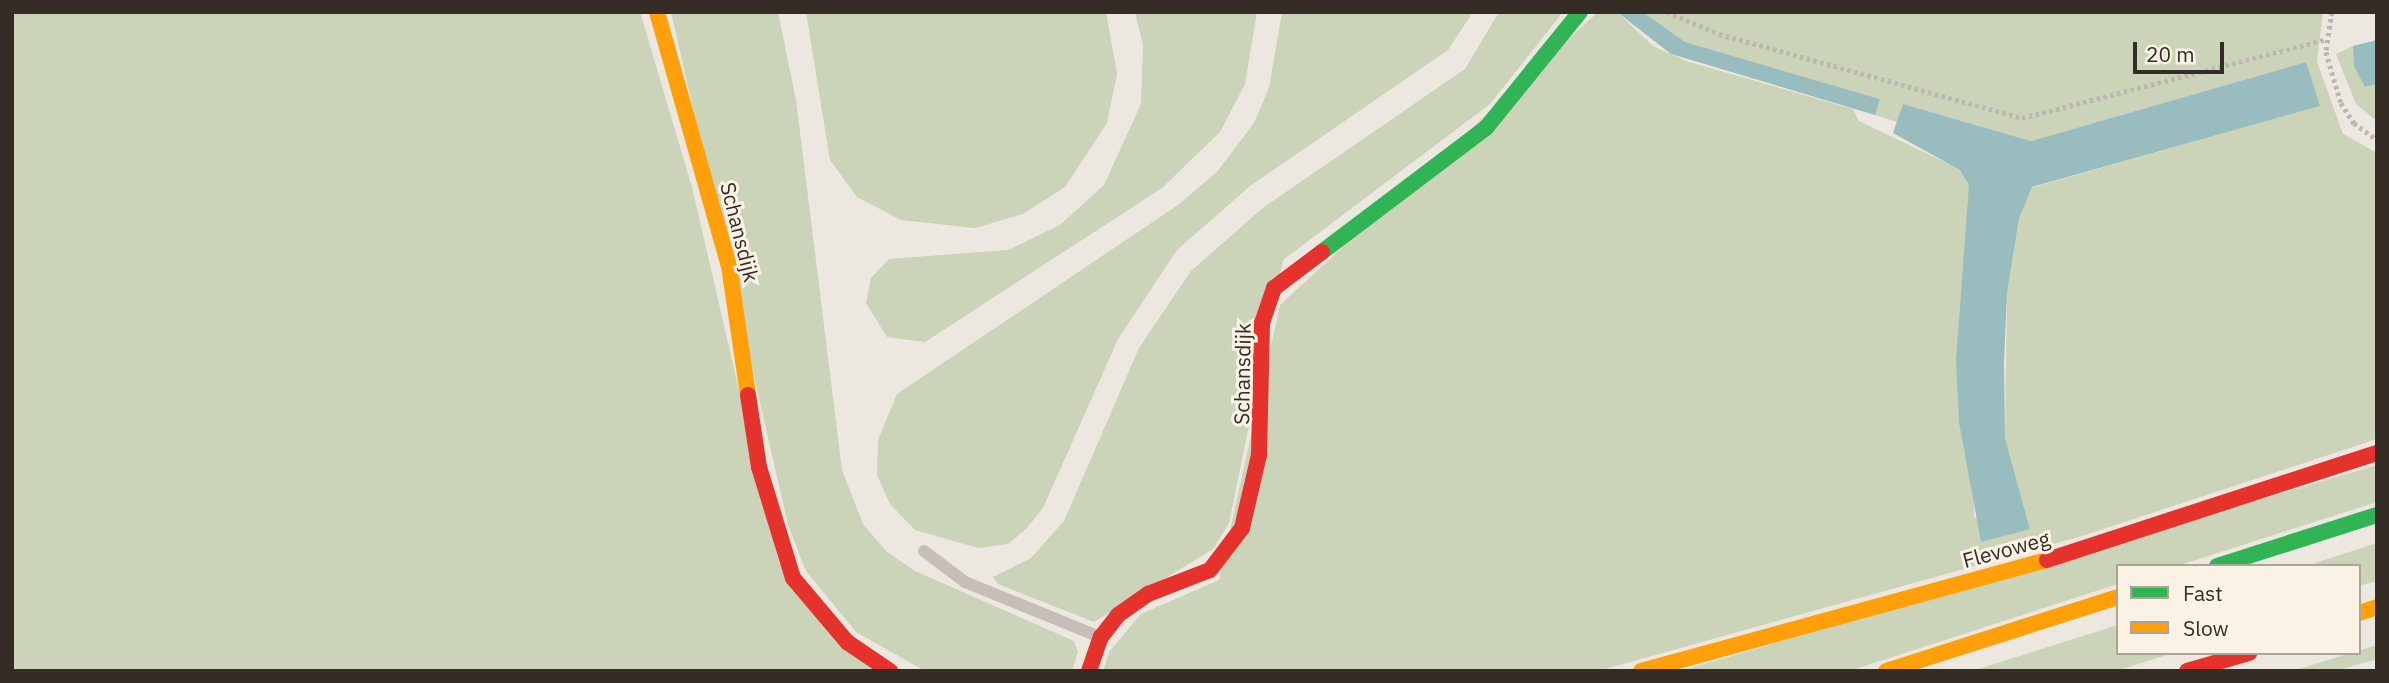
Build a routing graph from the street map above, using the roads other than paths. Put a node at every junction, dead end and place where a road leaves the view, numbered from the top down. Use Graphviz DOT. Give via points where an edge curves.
graph roads {
  1 [pos="657,12"];
  2 [pos="1580,12"];
  3 [pos="2377,453"];
  4 [pos="2377,515"];
  5 [pos="924,551"];
  6 [pos="2223,564"];
  7 [pos="2116,598"];
  8 [pos="1101,637"];
  9 [pos="2242,655"];
  10 [pos="890,671"];
  11 [pos="1089,671"];
  12 [pos="1641,671"];
  13 [pos="1886,671"];
  14 [pos="2187,671"];
  1 -- 10 [label="main road, Schansdijk" via="729,266 759,467 775,530 793,578 815,609 847,642"];
  2 -- 8 [label="main road, Schansdijk" via="1486,128 1274,288 1262,323 1259,455 1242,528 1210,570 1133,603"];
  3 -- 12 [label="main road, Flevoweg" via="2063,556"];
  4 -- 6 [label="main road"];
  5 -- 8 [label="lane" via="965,582"];
  7 -- 13 [label="main road"];
  8 -- 11 [label="main road, Schansdijk"];
  9 -- 14 [label="main road"];
}
